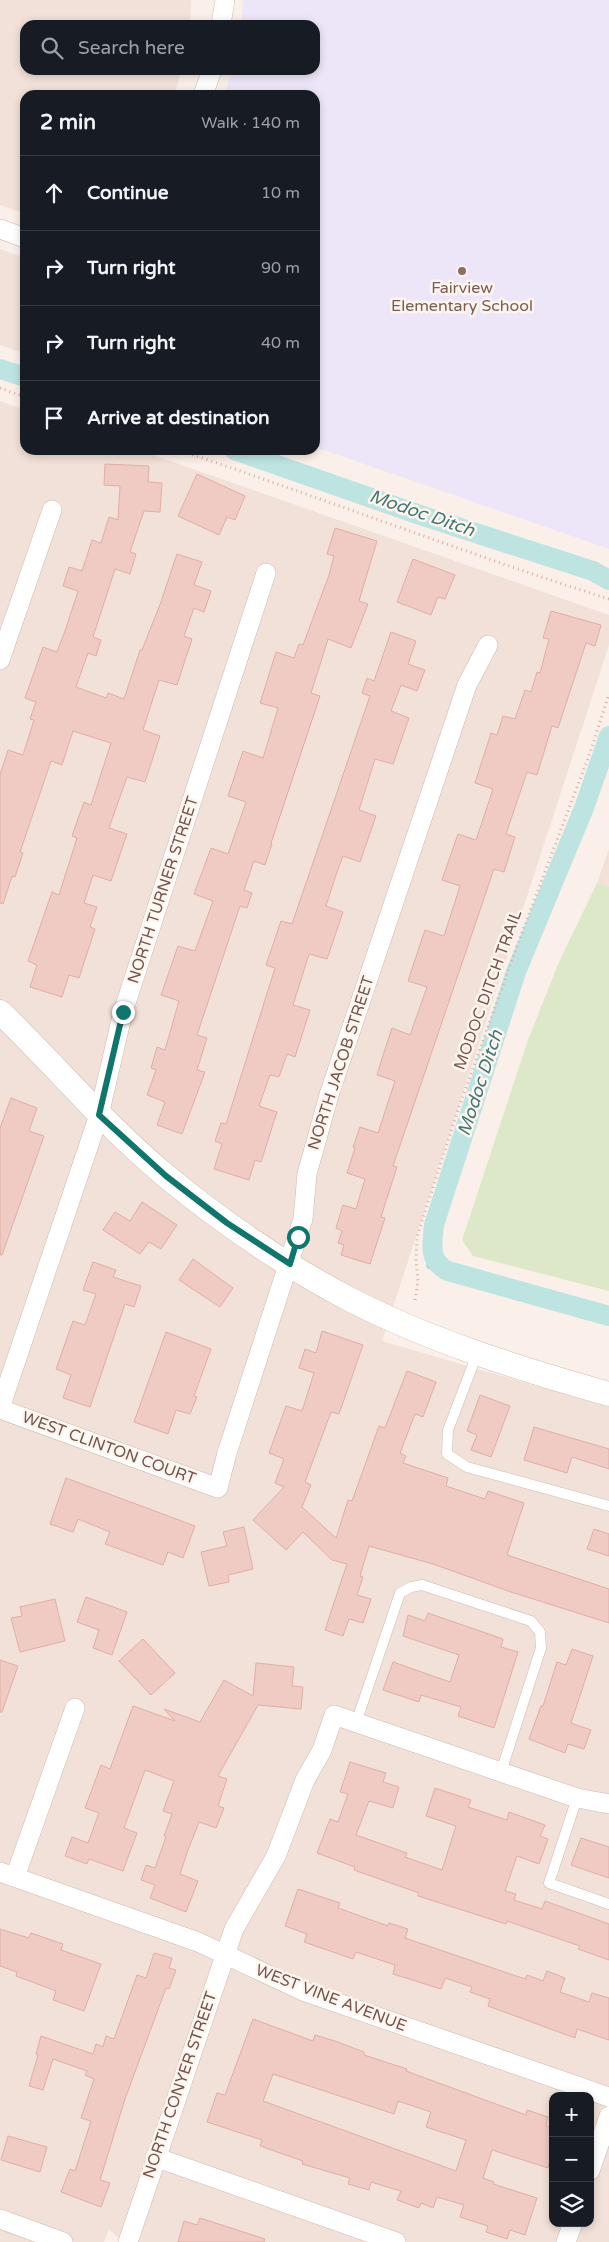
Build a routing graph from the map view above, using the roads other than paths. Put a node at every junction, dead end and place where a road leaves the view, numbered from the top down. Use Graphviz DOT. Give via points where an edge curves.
graph roads {
  1 [pos="225,0"];
  2 [pos="222,20"];
  3 [pos="210,75"];
  4 [pos="204,90"];
  5 [pos="0,229"];
  6 [pos="20,236"];
  7 [pos="52,510"];
  8 [pos="266,572"];
  9 [pos="488,645"];
  10 [pos="0,660"];
  11 [pos="0,1012"];
  12 [pos="99,1115"];
  13 [pos="290,1264"];
  14 [pos="477,1354"];
  15 [pos="609,1394"];
  16 [pos="0,1408"];
  17 [pos="218,1488"];
  18 [pos="609,1506"];
  19 [pos="75,1708"];
  20 [pos="356,1723"];
  21 [pos="501,1772"];
  22 [pos="578,1798"];
  23 [pos="609,1804"];
  24 [pos="7,1874"];
  25 [pos="609,1904"];
  26 [pos="224,1956"];
  27 [pos="609,2096"];
  28 [pos="609,2116"];
  29 [pos="155,2157"];
  30 [pos="594,2159"];
  31 [pos="0,2220"];
  32 [pos="571,2227"];
  33 [pos="63,2242"];
  34 [pos="128,2242"];
  35 [pos="396,2242"];
  36 [pos="566,2242"];
  1 -- 2 [label="street"];
  3 -- 4 [label="street"];
  5 -- 6 [label="street"];
  7 -- 10 [label="street"];
  8 -- 12 [label="street, NORTH TURNER STREET" via="123,1012"];
  9 -- 13 [label="street, NORTH JACOB STREET" via="467,685 329,1095 307,1174 303,1219"];
  11 -- 12 [label="street"];
  12 -- 13 [label="street" via="166,1176 227,1223"];
  12 -- 16 [label="street, NORTH TURNER STREET"];
  13 -- 14 [label="street" via="358,1304"];
  13 -- 17 [label="street, NORTH JACOB STREET"];
  14 -- 15 [label="street"];
  14 -- 18 [label="lane" via="448,1430 447,1454 467,1467"];
  16 -- 17 [label="street, WEST CLINTON COURT"];
  19 -- 24 [label="street"];
  20 -- 21 [label="street"];
  20 -- 21 [label="lane" via="400,1593 422,1585 532,1621 540,1632 541,1648"];
  20 -- 26 [label="street, NORTH CONYER STREET" via="334,1715 276,1856 234,1929"];
  21 -- 22 [label="street"];
  22 -- 23 [label="street"];
  22 -- 25 [label="lane" via="549,1883"];
  24 -- 26 [label="street, WEST VINE AVENUE" via="198,1942"];
  26 -- 27 [label="street, WEST VINE AVENUE" via="302,1991"];
  26 -- 29 [label="street, NORTH CONYER STREET"];
  28 -- 30 [label="street"];
  29 -- 34 [label="street, NORTH CONYER STREET"];
  29 -- 35 [label="street"];
  31 -- 33 [label="street"];
  32 -- 36 [label="street"];
}
